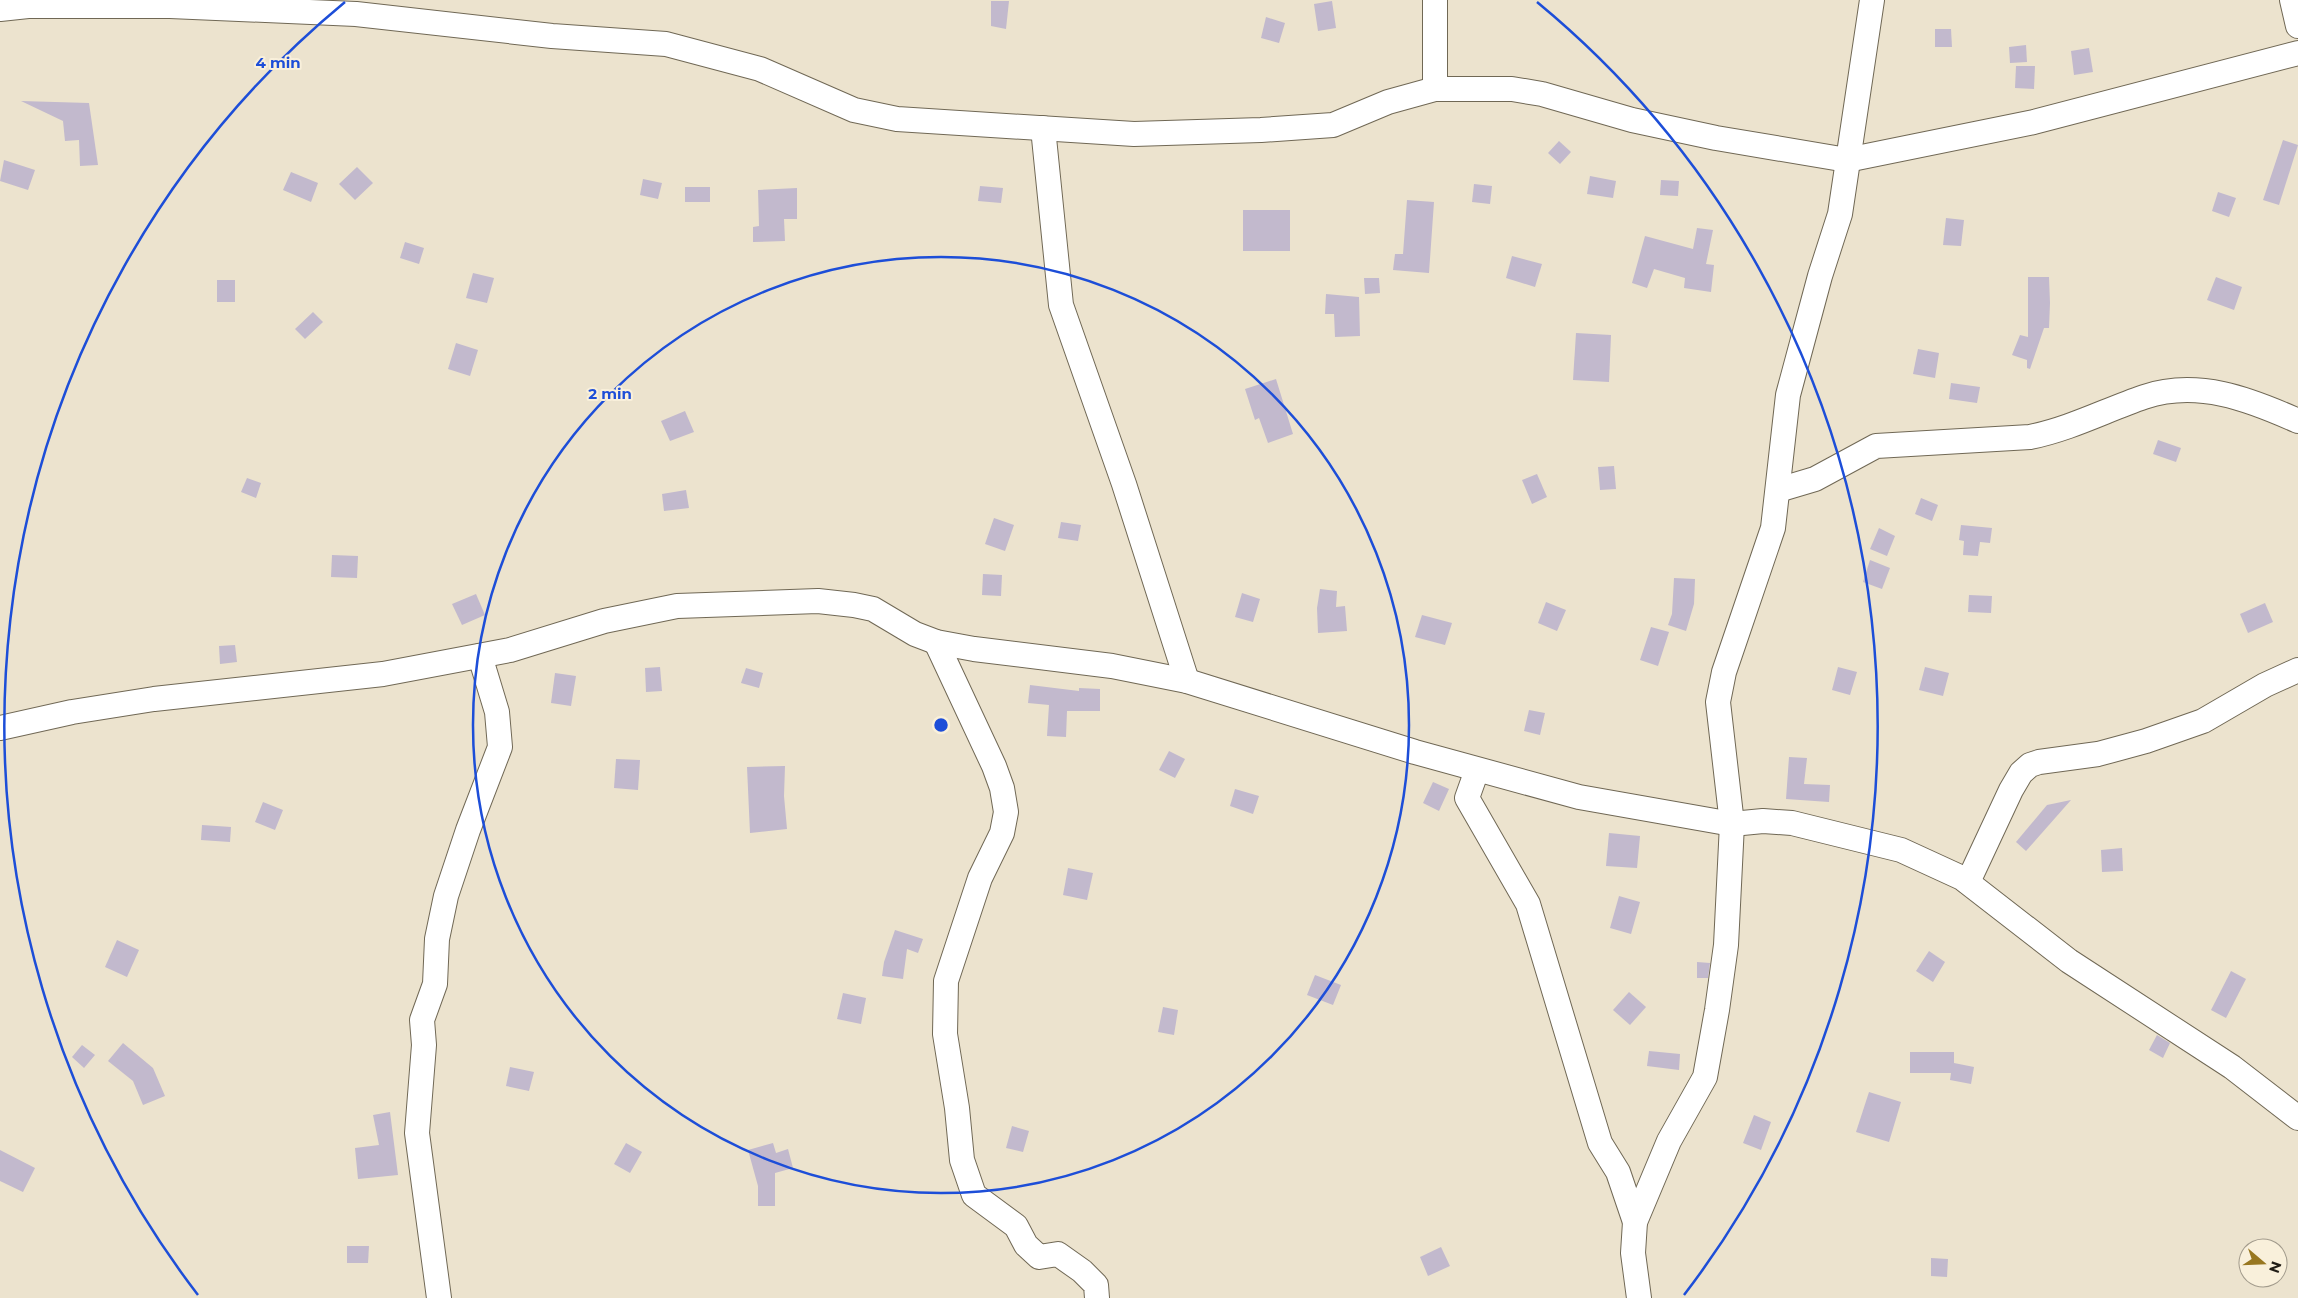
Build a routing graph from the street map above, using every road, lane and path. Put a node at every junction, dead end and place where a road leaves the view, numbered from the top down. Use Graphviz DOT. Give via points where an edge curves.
graph roads {
  1 [pos="1436,0"];
  2 [pos="1872,0"];
  3 [pos="2292,0"];
  4 [pos="357,7"];
  5 [pos="0,9"];
  6 [pos="2298,26"];
  7 [pos="2298,53"];
  8 [pos="1436,89"];
  9 [pos="1043,128"];
  10 [pos="1847,160"];
  11 [pos="2298,421"];
  12 [pos="1778,490"];
  13 [pos="936,642"];
  14 [pos="480,656"];
  15 [pos="2298,670"];
  16 [pos="1187,681"];
  17 [pos="0,728"];
  18 [pos="1477,770"];
  19 [pos="1732,824"];
  20 [pos="1968,882"];
  21 [pos="2298,1118"];
  22 [pos="1636,1222"];
  23 [pos="439,1298"];
  24 [pos="1097,1298"];
  25 [pos="1640,1298"];
  1 -- 8 [label="street"];
  2 -- 10 [label="street"];
  3 -- 6 [label="street"];
  4 -- 5 [label="street" via="28,6"];
  4 -- 9 [label="street" via="552,36 666,44 760,69 854,110 897,119"];
  7 -- 10 [label="street" via="2034,122"];
  8 -- 9 [label="street" via="1388,102 1333,126 1134,134"];
  8 -- 10 [label="street" via="1512,89 1542,94 1632,120"];
  9 -- 16 [label="street" via="1061,305 1124,484"];
  10 -- 12 [label="street" via="1840,214 1788,395"];
  11 -- 12 [label="street" via="2228,395 2198,389 2176,390 2146,396 2037,436 1876,446 1815,479"];
  12 -- 19 [label="street" via="1773,528 1724,672 1718,702"];
  13 -- 14 [label="street" via="915,634 873,609 818,601 677,606 620,617"];
  13 -- 16 [label="street" via="1112,666"];
  13 -- 24 [label="street" via="994,766 1006,812 1002,833 980,878 946,982 945,1034 962,1160 974,1195 1016,1226 1026,1245 1038,1257 1058,1254 1082,1271 1096,1286"];
  14 -- 17 [label="street" via="383,674 154,699"];
  14 -- 23 [label="street" via="497,712 500,748 446,896 436,939 435,984 422,1020 424,1045 417,1132"];
  15 -- 20 [label="street" via="2202,721 2146,741 2098,754 2030,765 2011,790"];
  16 -- 18 [label="street"];
  18 -- 19 [label="street" via="1579,797"];
  18 -- 22 [label="street" via="1467,798 1528,904 1600,1143 1618,1172"];
  19 -- 20 [label="street" via="1792,823 1901,850"];
  19 -- 22 [label="street" via="1726,945 1705,1077 1669,1141"];
  20 -- 21 [label="street" via="2069,961 2232,1067"];
  22 -- 25 [label="street" via="1632,1253"];
}
